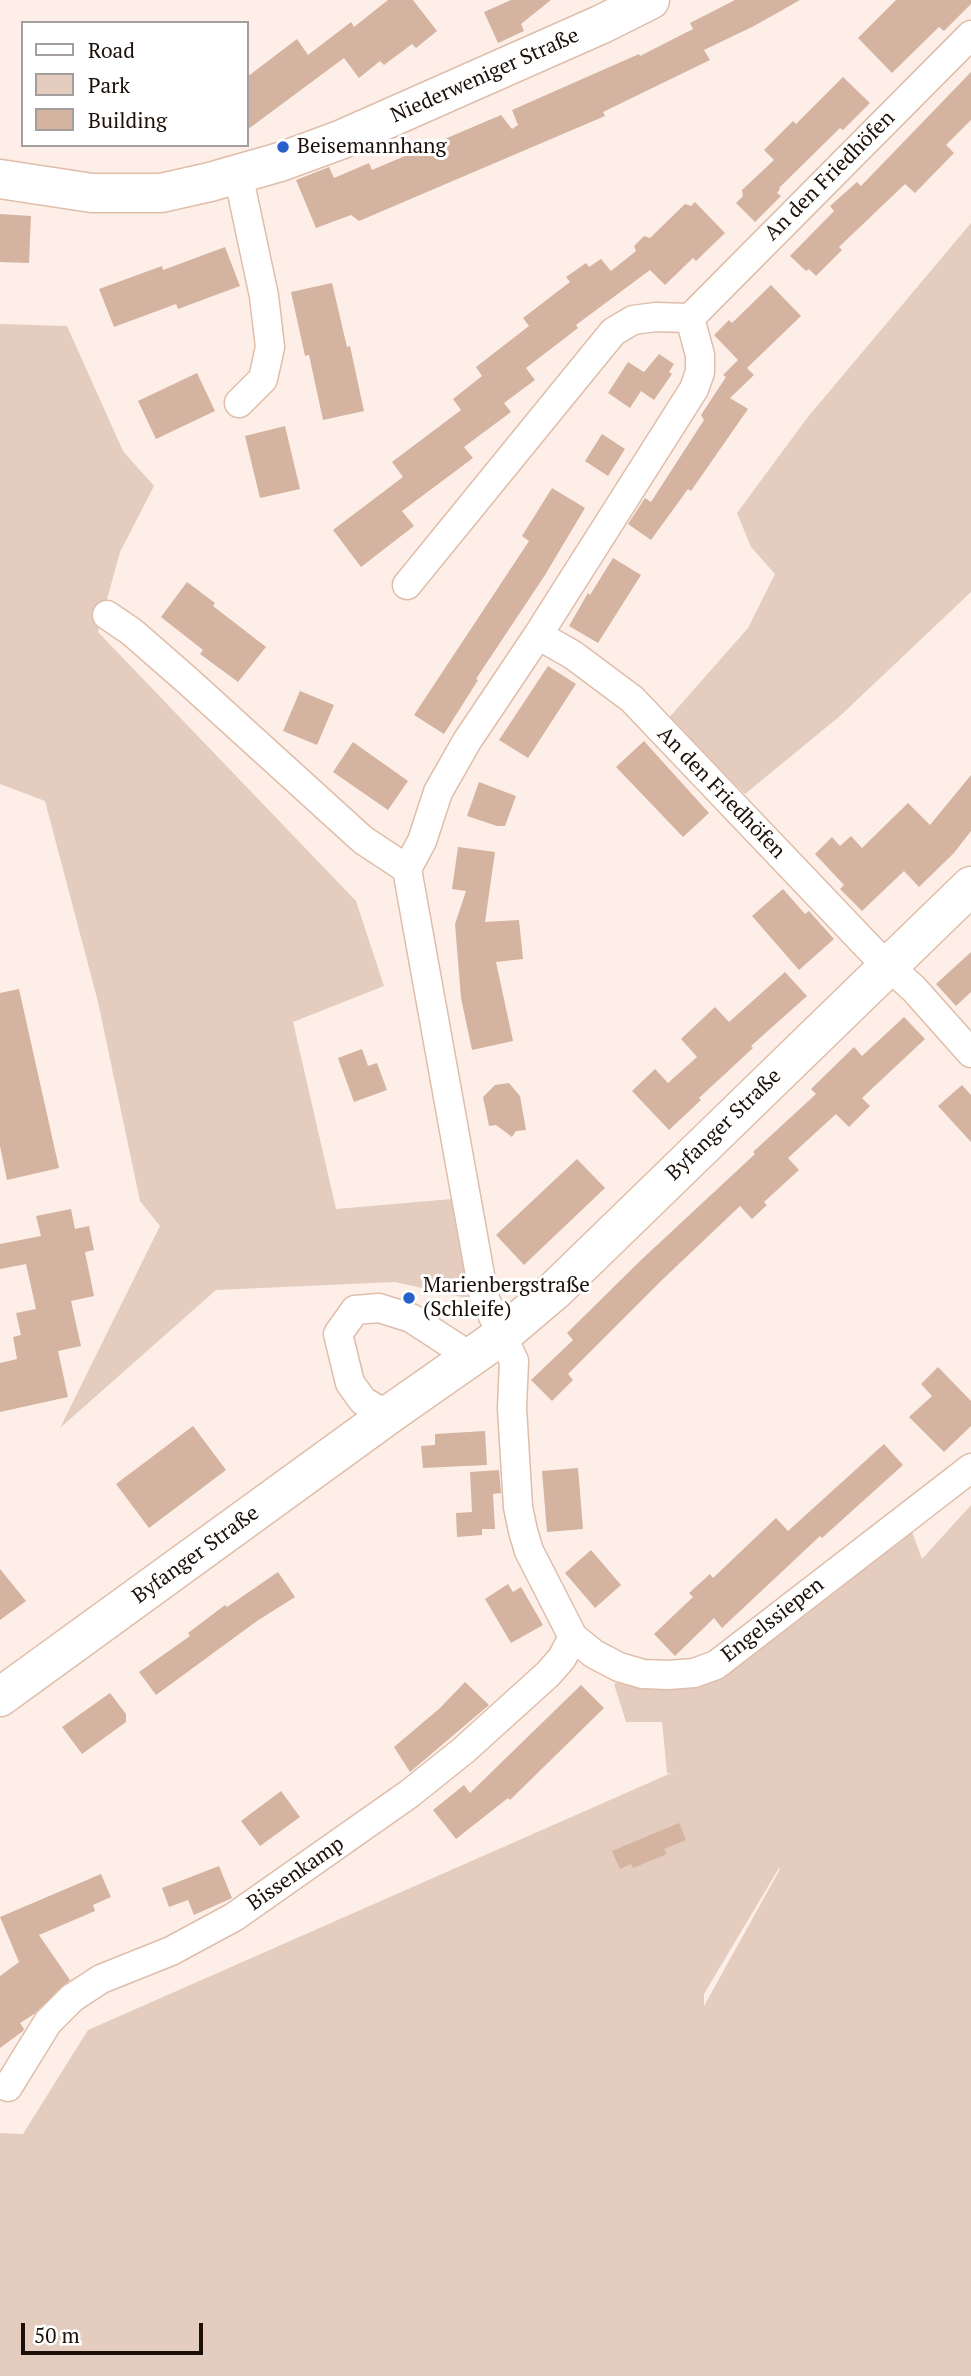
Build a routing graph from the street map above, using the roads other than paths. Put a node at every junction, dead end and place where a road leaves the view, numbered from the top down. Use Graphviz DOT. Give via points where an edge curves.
graph roads {
  1 [pos="650,0"];
  2 [pos="971,35"];
  3 [pos="238,174"];
  4 [pos="0,179"];
  5 [pos="690,318"];
  6 [pos="239,403"];
  7 [pos="407,585"];
  8 [pos="107,615"];
  9 [pos="538,635"];
  10 [pos="407,869"];
  11 [pos="971,886"];
  12 [pos="890,966"];
  13 [pos="971,1053"];
  14 [pos="486,1347"];
  15 [pos="391,1413"];
  16 [pos="971,1468"];
  17 [pos="573,1637"];
  18 [pos="0,1697"];
  19 [pos="8,2087"];
  1 -- 3 [label="street, Niederweniger Straße" via="340,140"];
  2 -- 5 [label="street, An den Friedhöfen"];
  3 -- 4 [label="street, Niederweniger Straße" via="162,193 92,193"];
  3 -- 6 [label="street" via="270,347 263,379"];
  5 -- 7 [label="street" via="633,320 613,331"];
  5 -- 9 [label="street" via="700,355 694,388"];
  8 -- 10 [label="street" via="188,681 363,840"];
  9 -- 10 [label="street" via="438,792"];
  9 -- 12 [label="street, An den Friedhöfen" via="632,699"];
  10 -- 14 [label="street" via="484,1297"];
  11 -- 12 [label="street, Byfanger Straße"];
  12 -- 13 [label="street, An den Friedhöfen"];
  12 -- 14 [label="street, Byfanger Straße" via="554,1291"];
  14 -- 15 [label="street, Byfanger Straße"];
  14 -- 15 [label="street" via="379,1308 355,1310 338,1335 349,1384 363,1401"];
  14 -- 17 [label="street, Engelssiepen" via="514,1361 512,1408 523,1531"];
  15 -- 18 [label="street, Byfanger Straße"];
  16 -- 17 [label="street, Engelssiepen" via="716,1665 694,1673 643,1674 594,1654"];
  17 -- 19 [label="street, Bissenkamp" via="548,1674 409,1794 234,1917 171,1951 100,1979 72,1998 48,2022"];
}
